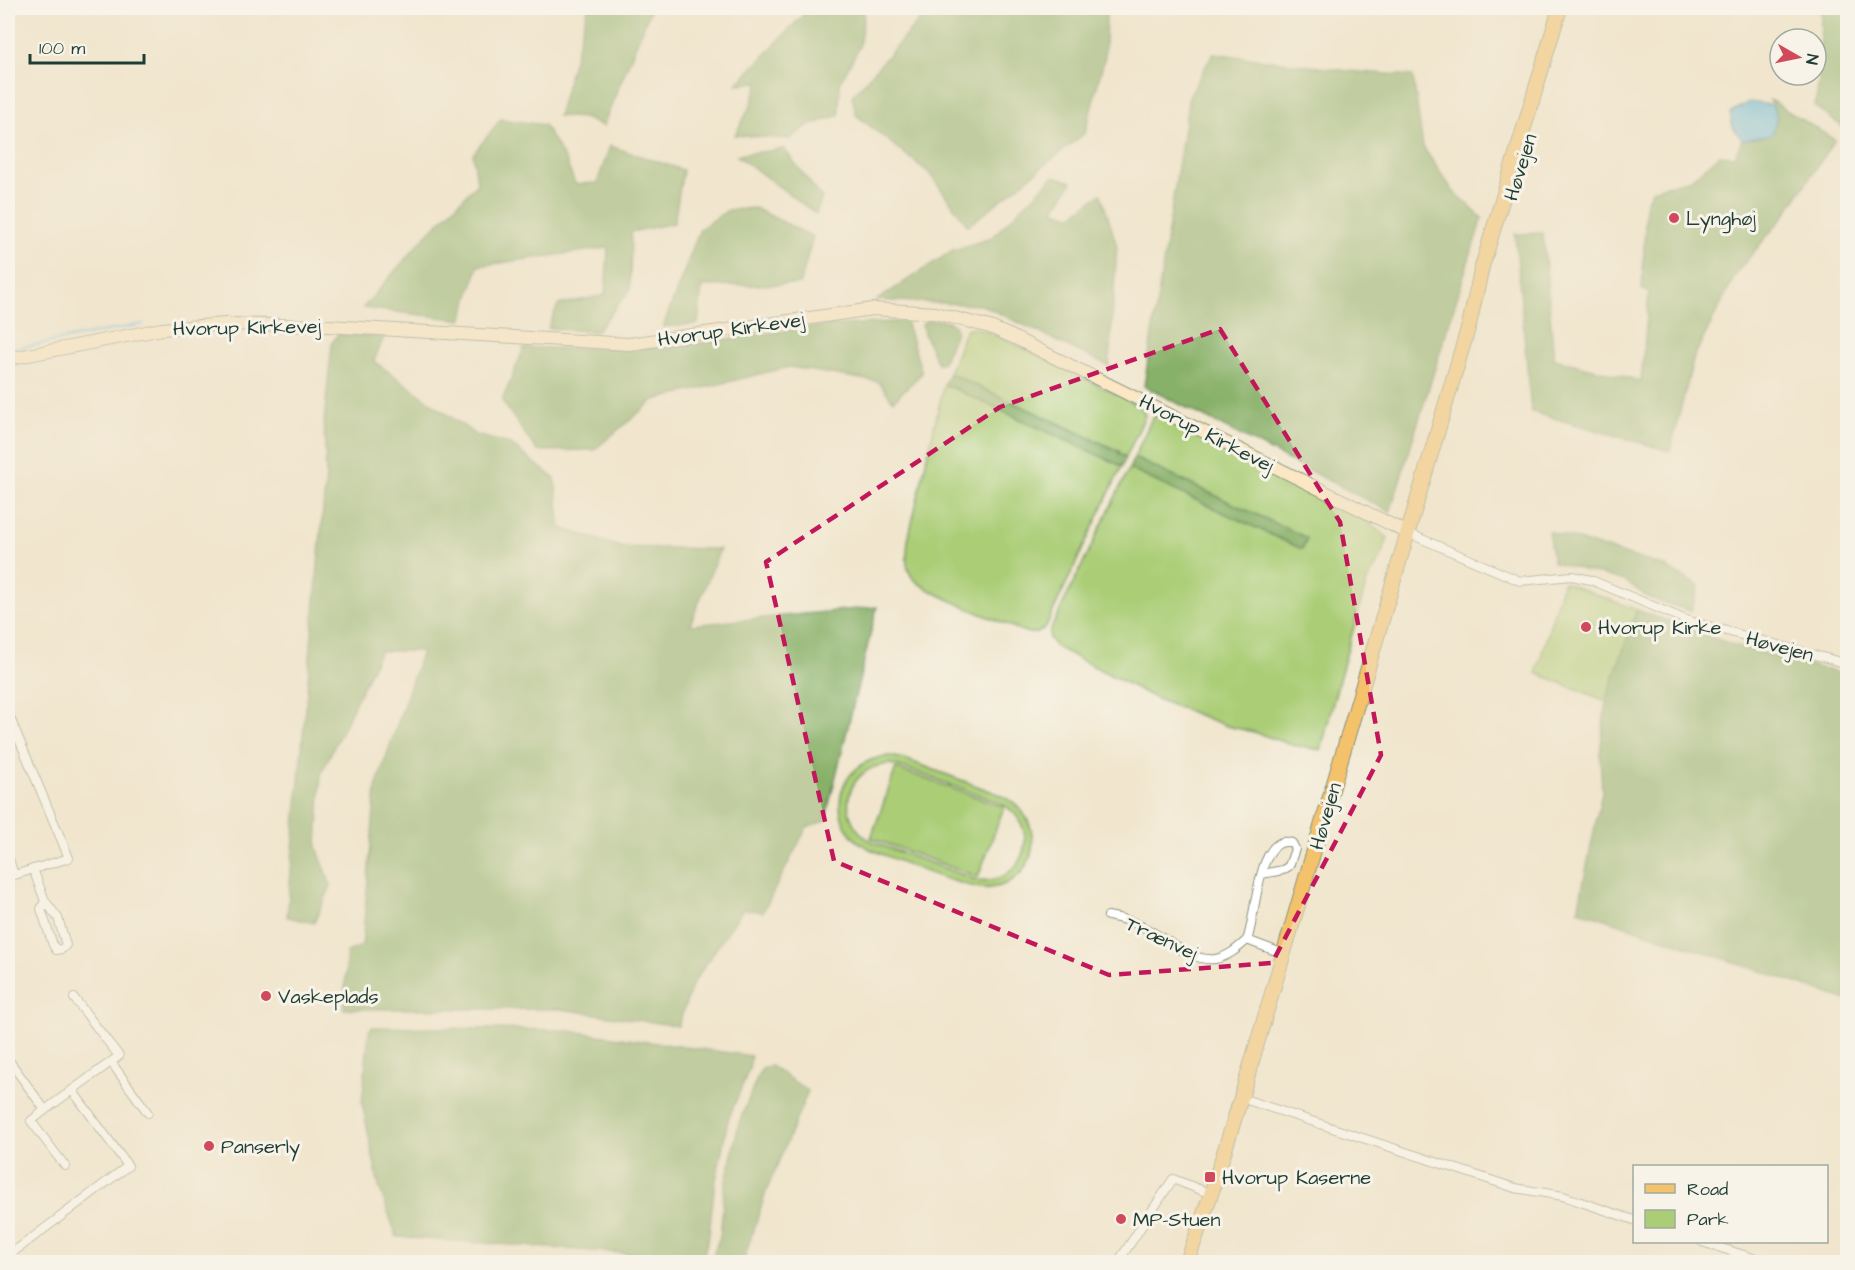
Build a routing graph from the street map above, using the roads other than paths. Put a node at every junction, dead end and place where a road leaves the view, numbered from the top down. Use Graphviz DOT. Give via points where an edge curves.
graph roads {
  1 [pos="1560,8"];
  2 [pos="1568,8"];
  3 [pos="1469,325"];
  4 [pos="8,359"];
  5 [pos="1408,533"];
  6 [pos="1848,664"];
  7 [pos="8,713"];
  8 [pos="8,856"];
  9 [pos="33,870"];
  10 [pos="1262,874"];
  11 [pos="10,876"];
  12 [pos="45,900"];
  13 [pos="1108,916"];
  14 [pos="1247,940"];
  15 [pos="1284,954"];
  16 [pos="74,998"];
  17 [pos="8,1059"];
  18 [pos="111,1062"];
  19 [pos="72,1090"];
  20 [pos="1241,1098"];
  21 [pos="45,1110"];
  22 [pos="148,1113"];
  23 [pos="65,1166"];
  24 [pos="1211,1194"];
  25 [pos="1633,1219"];
  26 [pos="1705,1243"];
  27 [pos="8,1256"];
  28 [pos="1118,1263"];
  29 [pos="1187,1263"];
  30 [pos="1766,1263"];
  1 -- 3 [label="main road, Høvejen" via="1482,267"];
  2 -- 3 [label="main road, Høvejen"];
  3 -- 5 [label="main road, Høvejen"];
  4 -- 5 [label="street, Hvorup Kirkevej" via="162,329 226,324 328,326 629,344 863,310 935,313 1013,337"];
  5 -- 6 [label="street, Høvejen" via="1520,581 1572,576 1591,580 1686,620"];
  5 -- 15 [label="main road, Høvejen"];
  7 -- 9 [label="street" via="69,858"];
  8 -- 11 [label="street"];
  9 -- 11 [label="street"];
  9 -- 12 [label="street"];
  10 -- 10 [label="street" via="1272,848 1286,841 1292,843 1295,849 1289,866"];
  10 -- 14 [label="street"];
  12 -- 12 [label="street" via="41,909 53,945 56,950 62,949 66,945 57,918"];
  13 -- 14 [label="street, Trænvej" via="1144,927 1202,958 1227,955"];
  14 -- 15 [label="street"];
  15 -- 20 [label="main road, Høvejen"];
  16 -- 18 [label="street" via="119,1056"];
  17 -- 21 [label="street"];
  18 -- 19 [label="street"];
  18 -- 22 [label="street"];
  19 -- 21 [label="street"];
  19 -- 27 [label="street" via="128,1166"];
  20 -- 24 [label="main road, Høvejen"];
  20 -- 25 [label="street" via="1515,1188 1556,1194"];
  21 -- 23 [label="street" via="32,1121"];
  24 -- 28 [label="street" via="1173,1179"];
  24 -- 29 [label="main road, Høvejen"];
  26 -- 30 [label="street"];
}
